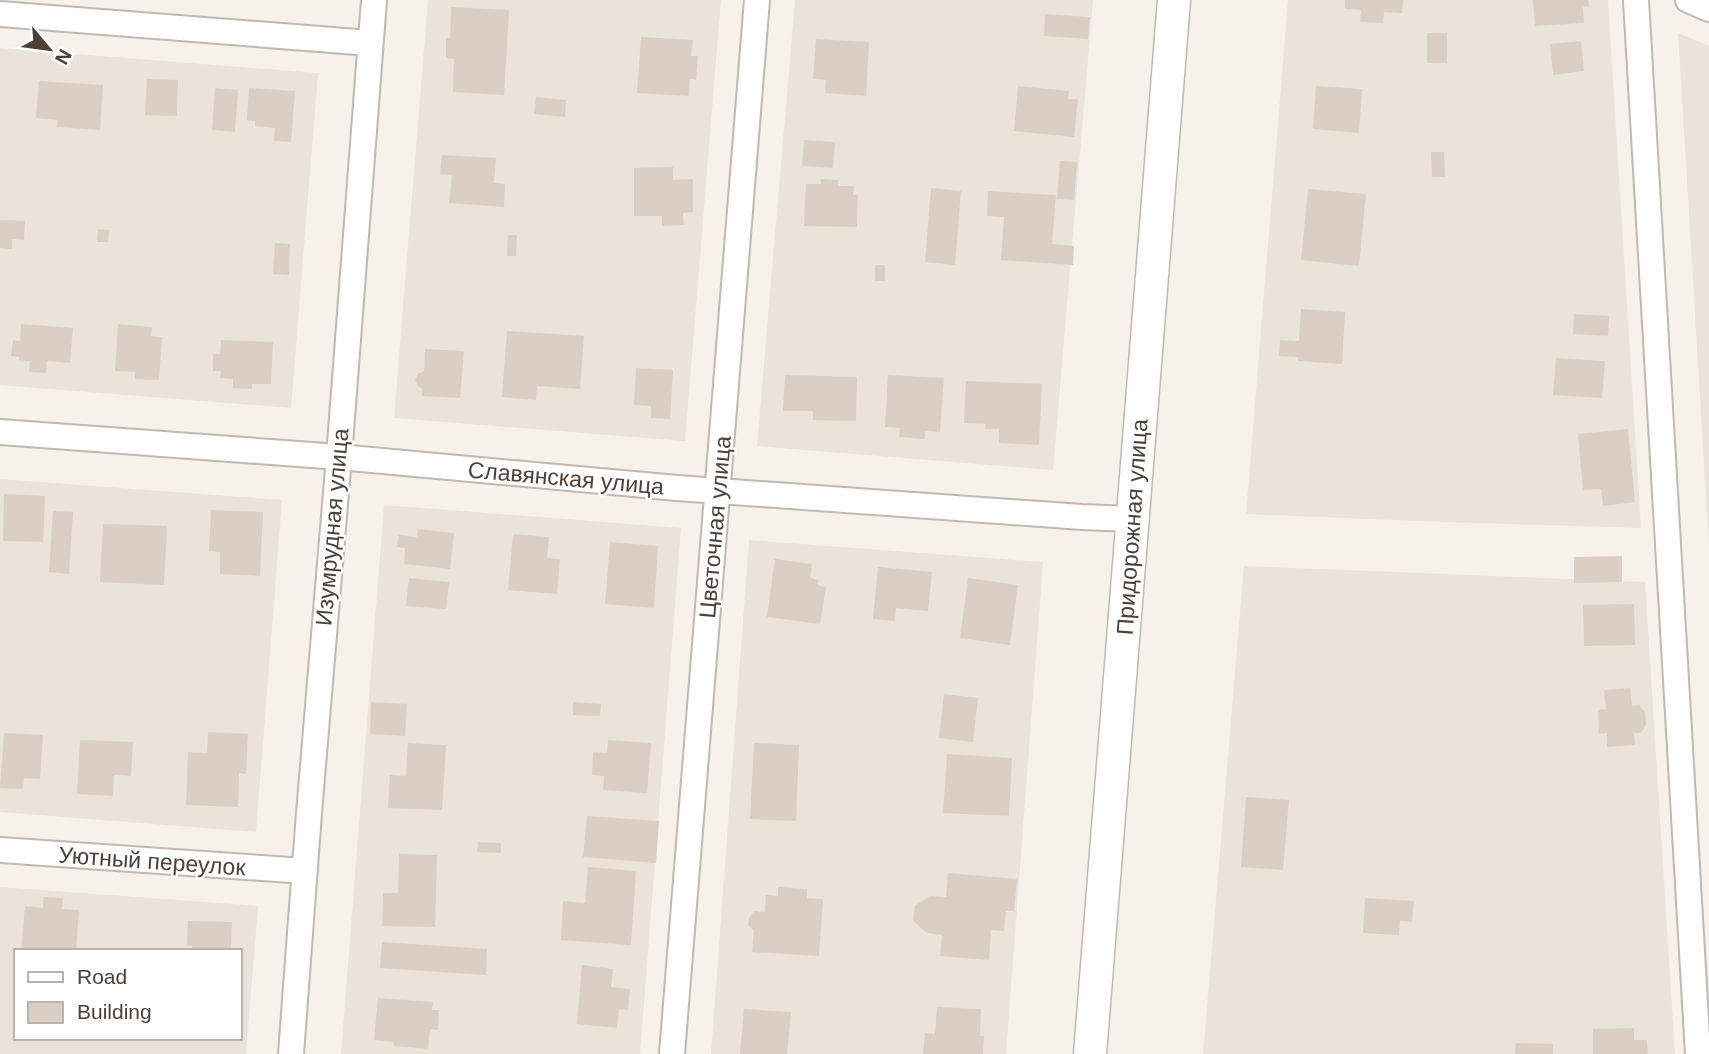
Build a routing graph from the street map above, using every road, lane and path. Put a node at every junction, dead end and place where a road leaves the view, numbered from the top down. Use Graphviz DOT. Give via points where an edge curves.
graph roads {
  1 [pos="374,0"];
  2 [pos="757,0"];
  3 [pos="1174,0"];
  4 [pos="1636,0"];
  5 [pos="1688,0"];
  6 [pos="1709,9"];
  7 [pos="0,14"];
  8 [pos="370,43"];
  9 [pos="0,432"];
  10 [pos="339,457"];
  11 [pos="719,491"];
  12 [pos="1132,519"];
  13 [pos="0,850"];
  14 [pos="305,871"];
  15 [pos="291,1054"];
  16 [pos="672,1054"];
  17 [pos="1090,1054"];
  18 [pos="1698,1054"];
  1 -- 8 [label="street, Изумрудная улица"];
  2 -- 11 [label="street, Цветочная улица"];
  3 -- 12 [label="street, Придорожная улица"];
  4 -- 18 [label="street"];
  5 -- 6 [label="street"];
  7 -- 8 [label="street"];
  8 -- 10 [label="street, Изумрудная улица"];
  9 -- 10 [label="street, Славянская улица"];
  10 -- 11 [label="street, Славянская улица"];
  10 -- 14 [label="street, Изумрудная улица"];
  11 -- 12 [label="street, Славянская улица"];
  11 -- 16 [label="street, Цветочная улица"];
  12 -- 17 [label="street, Придорожная улица"];
  13 -- 14 [label="street, Уютный переулок"];
  14 -- 15 [label="street, Изумрудная улица"];
}
